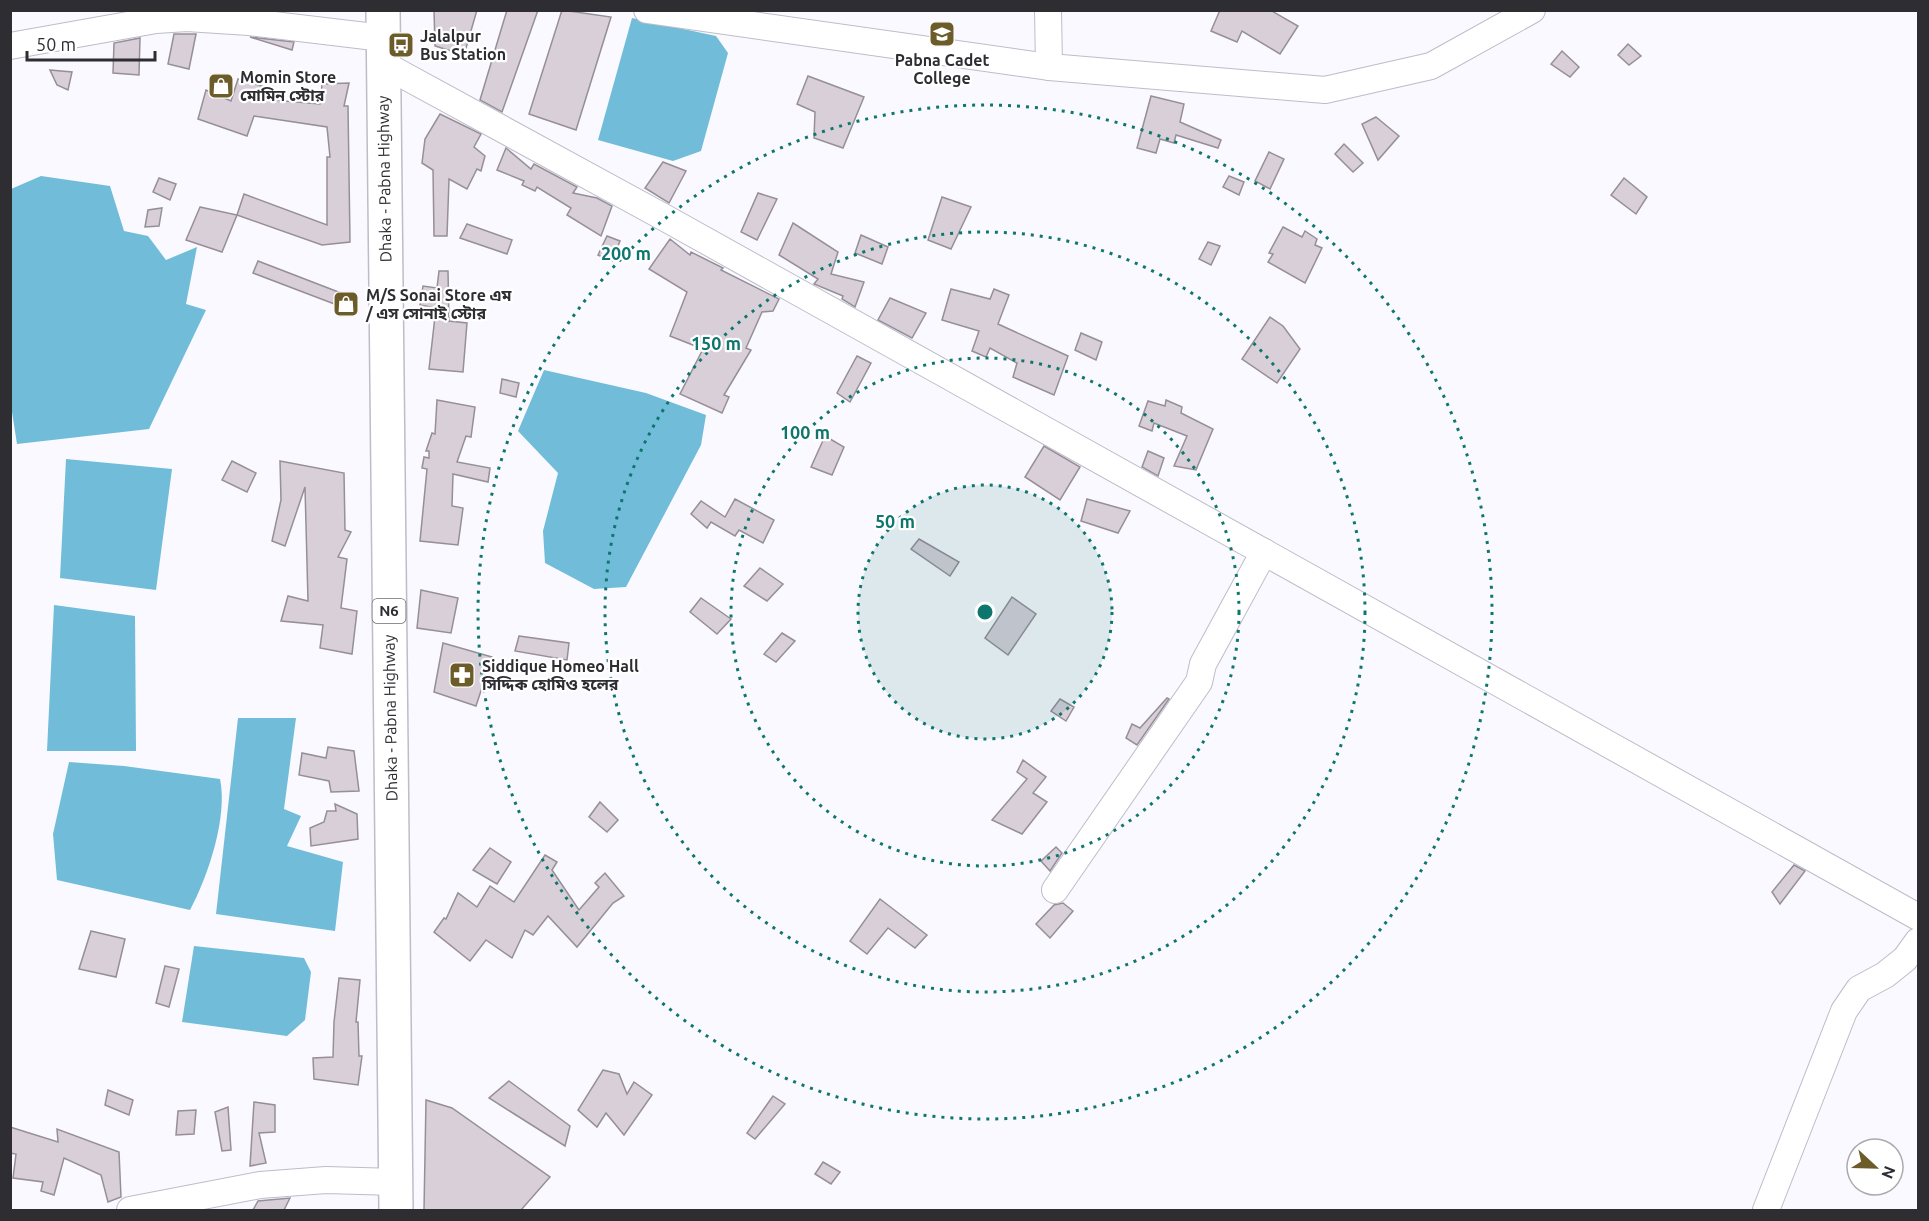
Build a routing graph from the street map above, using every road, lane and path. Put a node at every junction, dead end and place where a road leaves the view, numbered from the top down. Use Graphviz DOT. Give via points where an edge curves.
graph roads {
  1 [pos="647,10"];
  2 [pos="1048,10"];
  3 [pos="1532,10"];
  4 [pos="383,38"];
  5 [pos="10,46"];
  6 [pos="1049,68"];
  7 [pos="1264,552"];
  8 [pos="1055,890"];
  9 [pos="1918,917"];
  10 [pos="1918,941"];
  11 [pos="396,1196"];
  12 [pos="130,1210"];
  13 [pos="1766,1210"];
  1 -- 6 [label="street"];
  2 -- 6 [label="street"];
  3 -- 6 [label="street" via="1431,66 1325,90"];
  4 -- 5 [label="street" via="187,18 146,21"];
  4 -- 7 [label="street" via="667,219"];
  4 -- 11 [label="highway, Dhaka - Pabna Highway / N6"];
  7 -- 8 [label="street" via="1203,664 1199,682"];
  7 -- 9 [label="street"];
  10 -- 13 [label="street" via="1892,970 1859,989 1844,1011"];
  11 -- 12 [label="street" via="326,1180 260,1185"];
}
